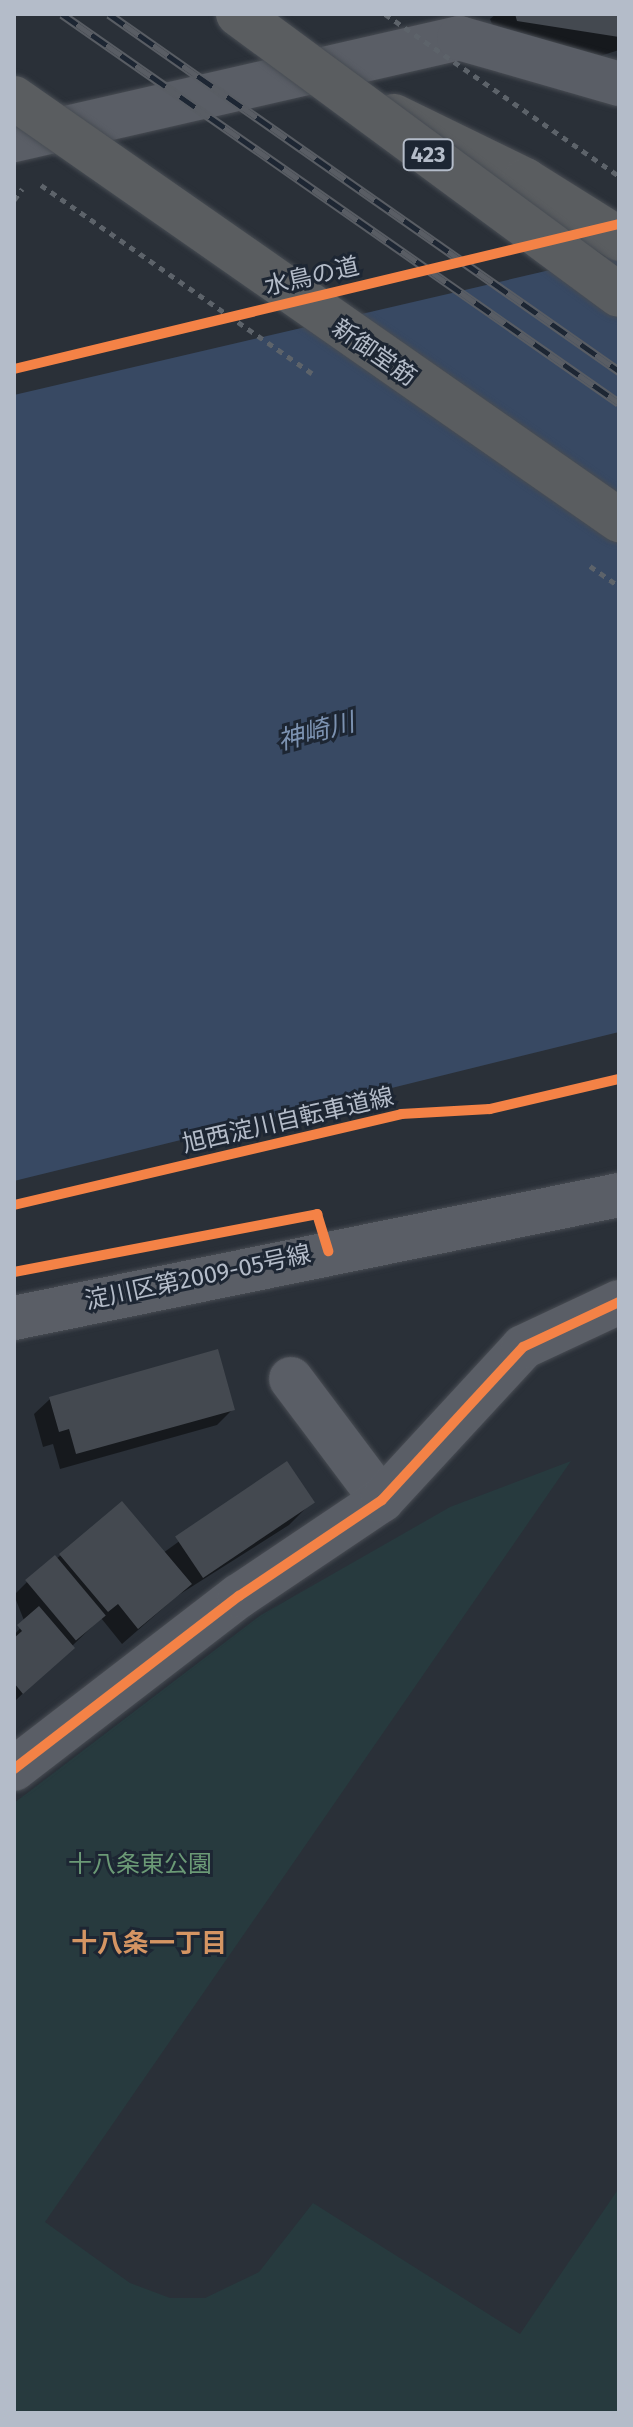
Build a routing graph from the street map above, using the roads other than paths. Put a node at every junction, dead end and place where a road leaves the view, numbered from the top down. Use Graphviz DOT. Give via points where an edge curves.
graph roads {
  1 [pos="237,14"];
  2 [pos="275,80"];
  3 [pos="619,84"];
  4 [pos="353,95"];
  5 [pos="14,98"];
  6 [pos="14,140"];
  7 [pos="619,239"];
  8 [pos="619,295"];
  9 [pos="518,455"];
  10 [pos="619,520"];
  11 [pos="619,530"];
  12 [pos="619,1195"];
  13 [pos="619,1302"];
  14 [pos="14,1318"];
  15 [pos="291,1379"];
  16 [pos="382,1500"];
  17 [pos="14,1769"];
  1 -- 2 [label="street"];
  1 -- 4 [label="highway, 423, bridge"];
  2 -- 3 [label="street" via="459,38"];
  2 -- 6 [label="street"];
  4 -- 7 [label="highway, 423" via="525,180"];
  4 -- 8 [label="highway, 423, bridge"];
  5 -- 9 [label="highway, 新御堂筋, bridge"];
  9 -- 10 [label="highway, 新御堂筋, bridge"];
  9 -- 11 [label="highway, bridge"];
  12 -- 14 [label="street, 淀川区第2009-05号線"];
  13 -- 16 [label="street" via="523,1347"];
  15 -- 16 [label="street"];
  16 -- 17 [label="street" via="239,1596"];
}
